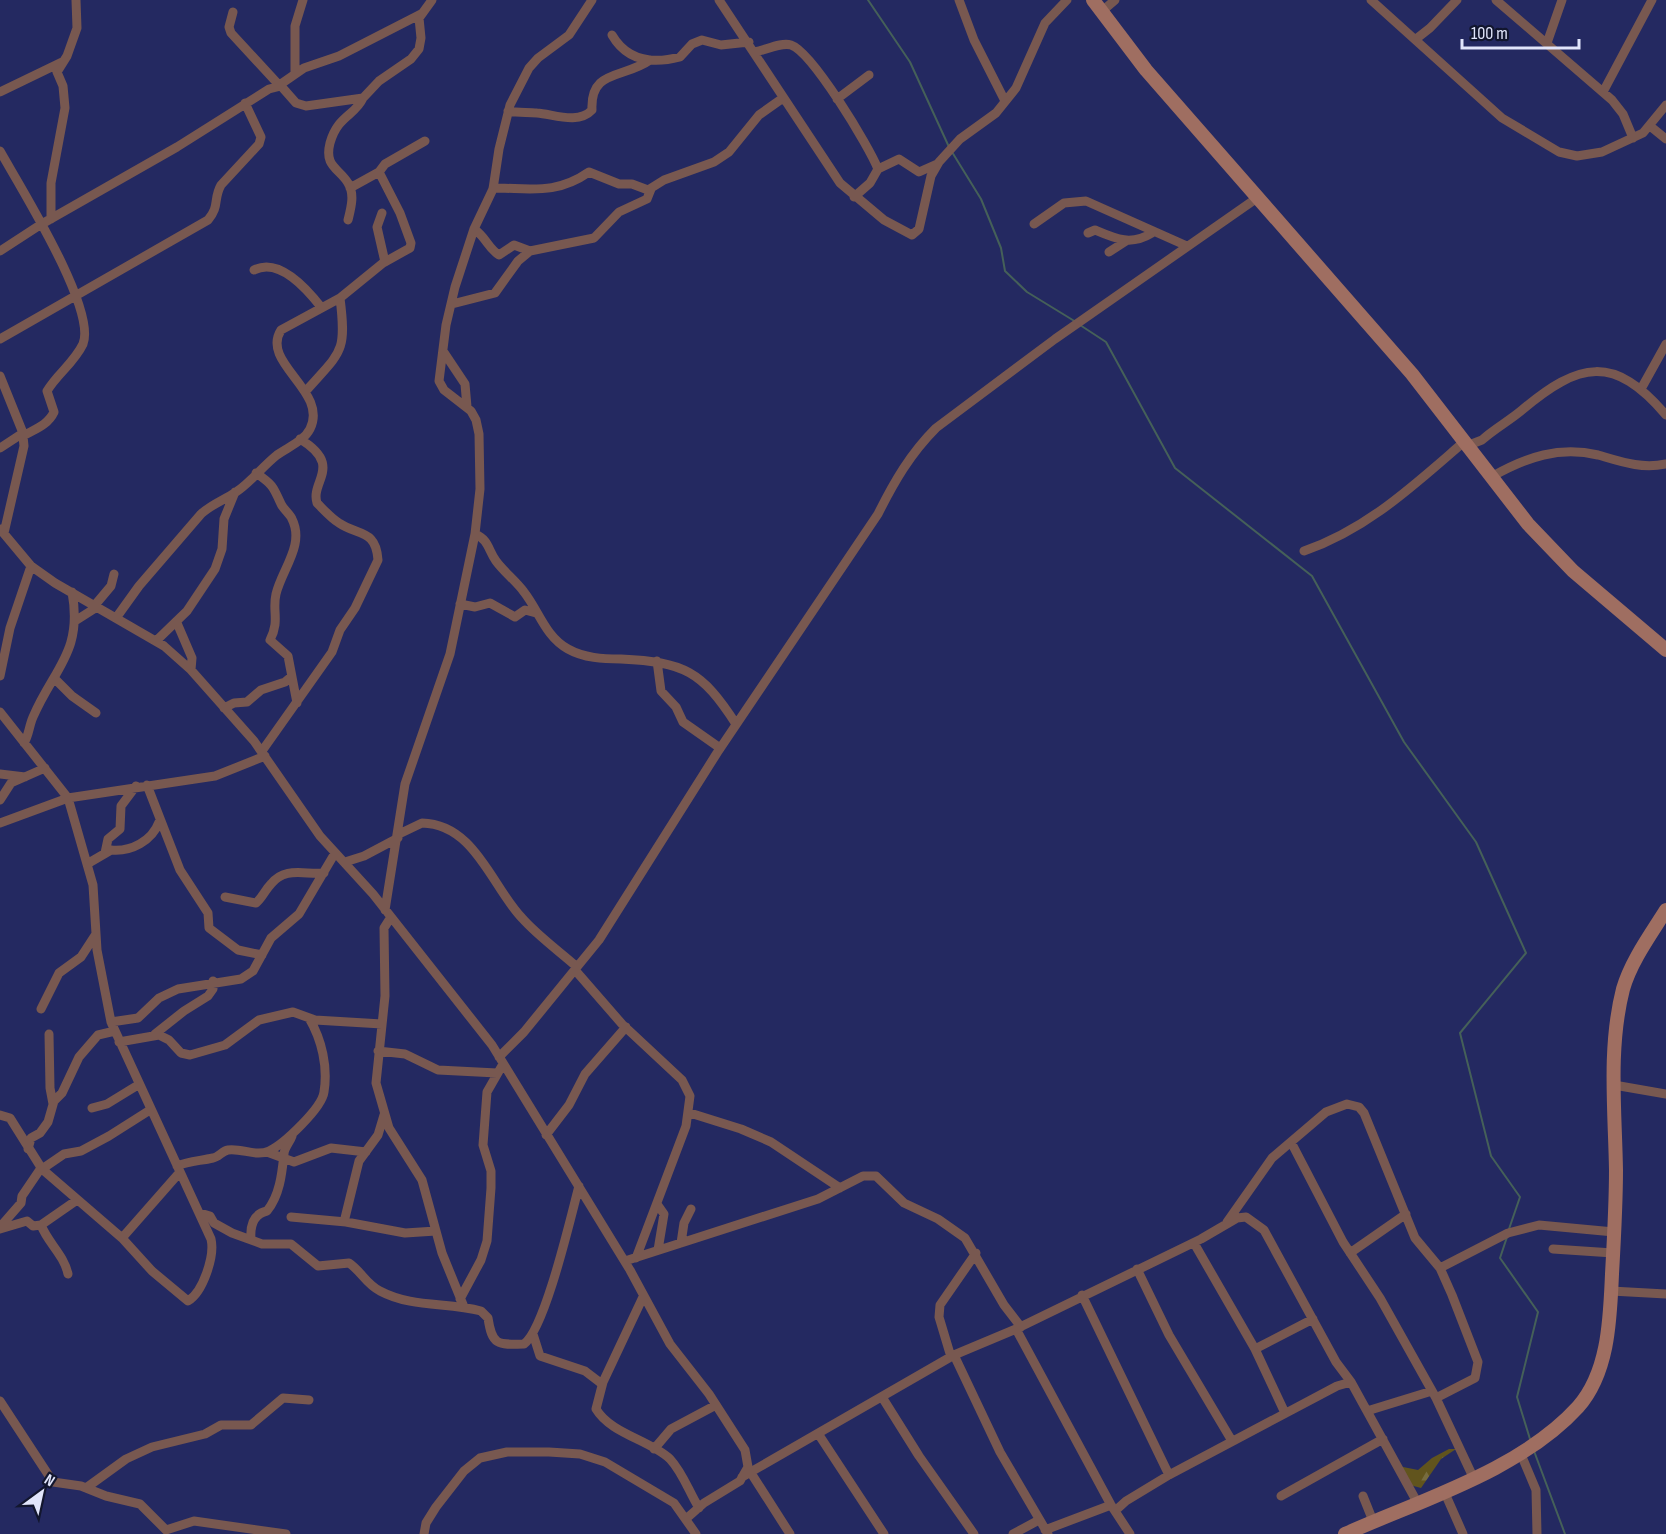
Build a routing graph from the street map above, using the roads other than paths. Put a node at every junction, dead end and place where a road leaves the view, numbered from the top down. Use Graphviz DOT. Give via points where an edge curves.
graph roads {
  1 [pos="76,0"];
  2 [pos="303,0"];
  3 [pos="432,0"];
  4 [pos="592,0"];
  5 [pos="719,0"];
  6 [pos="959,0"];
  7 [pos="1067,0"];
  8 [pos="1115,0"];
  9 [pos="1371,0"];
  10 [pos="1456,0"];
  11 [pos="1496,0"];
  12 [pos="1551,0"];
  13 [pos="1652,0"];
  14 [pos="1562,1"];
  15 [pos="1097,6"];
  16 [pos="233,12"];
  17 [pos="421,14"];
  18 [pos="612,35"];
  19 [pos="1416,39"];
  20 [pos="749,42"];
  21 [pos="1547,43"];
  22 [pos="755,52"];
  23 [pos="650,60"];
  24 [pos="62,62"];
  25 [pos="295,74"];
  26 [pos="869,75"];
  27 [pos="278,85"];
  28 [pos="0,92"];
  29 [pos="1604,92"];
  30 [pos="363,98"];
  31 [pos="783,98"];
  32 [pos="837,99"];
  33 [pos="1005,101"];
  34 [pos="245,103"];
  35 [pos="1666,105"];
  36 [pos="508,111"];
  37 [pos="1650,126"];
  38 [pos="1633,138"];
  39 [pos="1666,139"];
  40 [pos="425,141"];
  41 [pos="0,151"];
  42 [pos="939,162"];
  43 [pos="878,169"];
  44 [pos="379,172"];
  45 [pos="350,188"];
  46 [pos="494,188"];
  47 [pos="651,189"];
  48 [pos="854,197"];
  49 [pos="1257,198"];
  50 [pos="382,213"];
  51 [pos="51,219"];
  52 [pos="348,220"];
  53 [pos="1034,224"];
  54 [pos="40,225"];
  55 [pos="474,229"];
  56 [pos="1088,233"];
  57 [pos="1152,233"];
  58 [pos="1126,241"];
  59 [pos="1187,246"];
  60 [pos="0,251"];
  61 [pos="530,251"];
  62 [pos="1109,252"];
  63 [pos="385,262"];
  64 [pos="254,270"];
  65 [pos="78,296"];
  66 [pos="340,298"];
  67 [pos="452,304"];
  68 [pos="321,307"];
  69 [pos="0,339"];
  70 [pos="1666,344"];
  71 [pos="443,351"];
  72 [pos="0,376"];
  73 [pos="1641,389"];
  74 [pos="305,392"];
  75 [pos="467,407"];
  76 [pos="1666,415"];
  77 [pos="23,436"];
  78 [pos="300,439"];
  79 [pos="1467,443"];
  80 [pos="0,448"];
  81 [pos="1666,464"];
  82 [pos="256,473"];
  83 [pos="1493,476"];
  84 [pos="236,492"];
  85 [pos="2,531"];
  86 [pos="475,534"];
  87 [pos="1304,551"];
  88 [pos="31,566"];
  89 [pos="114,574"];
  90 [pos="72,592"];
  91 [pos="460,604"];
  92 [pos="96,606"];
  93 [pos="536,613"];
  94 [pos="116,618"];
  95 [pos="75,621"];
  96 [pos="177,622"];
  97 [pos="156,641"];
  98 [pos="1666,650"];
  99 [pos="657,661"];
  100 [pos="191,670"];
  101 [pos="0,676"];
  102 [pos="291,677"];
  103 [pos="55,679"];
  104 [pos="297,703"];
  105 [pos="224,708"];
  106 [pos="0,712"];
  107 [pos="96,713"];
  108 [pos="736,724"];
  109 [pos="24,743"];
  110 [pos="720,748"];
  111 [pos="263,754"];
  112 [pos="45,768"];
  113 [pos="0,774"];
  114 [pos="25,777"];
  115 [pos="147,785"];
  116 [pos="136,786"];
  117 [pos="68,798"];
  118 [pos="0,800"];
  119 [pos="159,822"];
  120 [pos="0,823"];
  121 [pos="399,836"];
  122 [pos="105,853"];
  123 [pos="335,853"];
  124 [pos="345,862"];
  125 [pos="87,864"];
  126 [pos="324,873"];
  127 [pos="225,897"];
  128 [pos="1666,910"];
  129 [pos="388,913"];
  130 [pos="96,934"];
  131 [pos="262,955"];
  132 [pos="576,968"];
  133 [pos="213,981"];
  134 [pos="41,1009"];
  135 [pos="309,1018"];
  136 [pos="382,1024"];
  137 [pos="113,1027"];
  138 [pos="626,1027"];
  139 [pos="49,1034"];
  140 [pos="155,1034"];
  141 [pos="119,1042"];
  142 [pos="378,1051"];
  143 [pos="501,1060"];
  144 [pos="497,1073"];
  145 [pos="138,1085"];
  146 [pos="1614,1085"];
  147 [pos="1666,1094"];
  148 [pos="54,1104"];
  149 [pos="92,1108"];
  150 [pos="150,1110"];
  151 [pos="384,1113"];
  152 [pos="690,1113"];
  153 [pos="0,1115"];
  154 [pos="546,1135"];
  155 [pos="292,1136"];
  156 [pos="1291,1143"];
  157 [pos="28,1149"];
  158 [pos="267,1152"];
  159 [pos="366,1152"];
  160 [pos="284,1159"];
  161 [pos="41,1168"];
  162 [pos="178,1169"];
  163 [pos="579,1186"];
  164 [pos="840,1188"];
  165 [pos="77,1200"];
  166 [pos="657,1204"];
  167 [pos="691,1209"];
  168 [pos="200,1214"];
  169 [pos="1406,1214"];
  170 [pos="291,1217"];
  171 [pos="344,1222"];
  172 [pos="1225,1224"];
  173 [pos="41,1225"];
  174 [pos="0,1228"];
  175 [pos="436,1231"];
  176 [pos="1614,1232"];
  177 [pos="122,1238"];
  178 [pos="251,1239"];
  179 [pos="681,1243"];
  180 [pos="1194,1243"];
  181 [pos="1553,1249"];
  182 [pos="658,1250"];
  183 [pos="976,1253"];
  184 [pos="1613,1253"];
  185 [pos="1350,1254"];
  186 [pos="636,1258"];
  187 [pos="624,1262"];
  188 [pos="1440,1268"];
  189 [pos="1137,1269"];
  190 [pos="68,1274"];
  191 [pos="1611,1290"];
  192 [pos="1666,1294"];
  193 [pos="1082,1295"];
  194 [pos="643,1297"];
  195 [pos="462,1303"];
  196 [pos="1312,1319"];
  197 [pos="1019,1328"];
  198 [pos="533,1334"];
  199 [pos="519,1344"];
  200 [pos="1255,1349"];
  201 [pos="540,1356"];
  202 [pos="953,1356"];
  203 [pos="1351,1382"];
  204 [pos="602,1384"];
  205 [pos="1434,1395"];
  206 [pos="882,1397"];
  207 [pos="309,1400"];
  208 [pos="0,1401"];
  209 [pos="716,1405"];
  210 [pos="1366,1411"];
  211 [pos="1285,1413"];
  212 [pos="819,1435"];
  213 [pos="1383,1439"];
  214 [pos="1232,1441"];
  215 [pos="654,1449"];
  216 [pos="1520,1452"];
  217 [pos="747,1475"];
  218 [pos="1169,1475"];
  219 [pos="1474,1479"];
  220 [pos="86,1488"];
  221 [pos="1444,1491"];
  222 [pos="1281,1496"];
  223 [pos="1363,1496"];
  224 [pos="1417,1502"];
  225 [pos="699,1508"];
  226 [pos="1113,1508"];
  227 [pos="687,1518"];
  228 [pos="1039,1520"];
  229 [pos="1373,1521"];
  230 [pos="170,1532"];
  231 [pos="1047,1532"];
  232 [pos="1353,1532"];
  233 [pos="286,1534"];
  234 [pos="424,1534"];
  235 [pos="696,1534"];
  236 [pos="790,1534"];
  237 [pos="884,1534"];
  238 [pos="974,1534"];
  239 [pos="1013,1534"];
  240 [pos="1130,1534"];
  241 [pos="1463,1534"];
  242 [pos="1537,1534"];
  1 -- 24 [label="street" via="77,28"];
  2 -- 25 [label="street" via="295,26"];
  3 -- 17 [label="street"];
  4 -- 36 [label="street" via="569,35 529,68"];
  5 -- 20 [label="street"];
  6 -- 33 [label="street"];
  7 -- 33 [label="street" via="1045,23 1016,88"];
  8 -- 15 [label="street"];
  9 -- 19 [label="street"];
  10 -- 19 [label="street"];
  11 -- 21 [label="street"];
  12 -- 14 [label="street"];
  13 -- 29 [label="street"];
  14 -- 21 [label="street"];
  15 -- 49 [label="street" via="1146,70"];
  16 -- 27 [label="street" via="231,33"];
  17 -- 25 [label="street"];
  17 -- 30 [label="street" via="419,49"];
  18 -- 23 [label="street" via="631,56"];
  19 -- 38 [label="street" via="1502,118 1559,152 1577,156 1602,152"];
  20 -- 22 [label="street"];
  20 -- 23 [label="street" via="722,45 702,40 692,44 681,57"];
  21 -- 29 [label="street"];
  22 -- 31 [label="street"];
  22 -- 32 [label="street" via="782,44 796,47"];
  23 -- 36 [label="street" via="596,85 592,110 585,115 558,118"];
  24 -- 28 [label="street"];
  24 -- 51 [label="street" via="57,72 65,108 51,183"];
  25 -- 27 [label="street"];
  26 -- 32 [label="street"];
  27 -- 30 [label="street" via="296,103 306,106"];
  27 -- 34 [label="street"];
  29 -- 38 [label="street" via="1623,114"];
  30 -- 45 [label="street" via="339,122 329,148 333,168"];
  31 -- 47 [label="street" via="759,115 729,153"];
  31 -- 48 [label="street" via="840,183"];
  32 -- 43 [label="street"];
  33 -- 42 [label="street"];
  34 -- 51 [label="street"];
  34 -- 65 [label="street" via="261,137 221,185 214,213 200,226"];
  35 -- 37 [label="street"];
  36 -- 46 [label="street"];
  37 -- 38 [label="street"];
  37 -- 39 [label="street"];
  40 -- 44 [label="street" via="385,164"];
  41 -- 54 [label="street"];
  42 -- 43 [label="street" via="922,172 899,159"];
  42 -- 48 [label="street" via="931,176 916,234 897,229"];
  43 -- 48 [label="street" via="870,183"];
  44 -- 45 [label="street"];
  44 -- 63 [label="street" via="411,243 408,250"];
  45 -- 52 [label="street"];
  46 -- 47 [label="street" via="550,189 578,181 592,172 620,184"];
  46 -- 55 [label="street"];
  47 -- 61 [label="street" via="647,199 619,212 594,238"];
  49 -- 59 [label="street"];
  49 -- 79 [label="street" via="1412,374"];
  50 -- 63 [label="street" via="377,227"];
  51 -- 54 [label="street"];
  53 -- 57 [label="street" via="1064,203 1086,201"];
  54 -- 60 [label="street"];
  54 -- 65 [label="street"];
  55 -- 61 [label="street" via="499,255 514,245"];
  55 -- 67 [label="street"];
  56 -- 58 [label="street" via="1095,230"];
  57 -- 58 [label="street"];
  57 -- 59 [label="street"];
  58 -- 62 [label="street"];
  59 -- 108 [label="street" via="1055,339 920,444 897,475 878,514"];
  61 -- 67 [label="street" via="494,293"];
  63 -- 66 [label="street"];
  64 -- 68 [label="street" via="267,267 284,273"];
  65 -- 69 [label="street"];
  65 -- 77 [label="street" via="83,343 47,391 54,412 51,417"];
  66 -- 68 [label="street"];
  66 -- 74 [label="street" via="344,327 341,351"];
  67 -- 71 [label="street"];
  68 -- 74 [label="street" via="281,330 277,338 282,358"];
  70 -- 73 [label="street"];
  71 -- 75 [label="street" via="465,384"];
  71 -- 75 [label="street" via="439,381 444,390"];
  72 -- 77 [label="street"];
  73 -- 76 [label="street"];
  73 -- 79 [label="street" via="1606,372 1576,374 1552,386 1482,440"];
  74 -- 78 [label="street" via="313,419"];
  75 -- 86 [label="street" via="476,420 480,444"];
  77 -- 80 [label="street"];
  77 -- 85 [label="street" via="24,446"];
  78 -- 82 [label="street"];
  78 -- 104 [label="street" via="316,452 323,467 316,503 337,522 369,537 378,560 332,652"];
  79 -- 83 [label="street"];
  79 -- 87 [label="street" via="1354,530"];
  81 -- 83 [label="street" via="1635,466 1563,451 1526,458"];
  82 -- 84 [label="street"];
  82 -- 102 [label="street" via="274,486 297,535 275,597 276,623 270,639 288,656"];
  83 -- 98 [label="street" via="1560,559"];
  84 -- 94 [label="street" via="212,505 195,521 139,585"];
  84 -- 96 [label="street" via="224,519 222,549 215,569"];
  85 -- 88 [label="street"];
  86 -- 91 [label="street"];
  86 -- 93 [label="street" via="487,542 494,558 522,589"];
  88 -- 90 [label="street"];
  88 -- 101 [label="street" via="10,628"];
  89 -- 92 [label="street" via="111,586"];
  90 -- 92 [label="street"];
  90 -- 95 [label="street"];
  91 -- 93 [label="street" via="475,607 490,603 515,616 525,610"];
  91 -- 121 [label="street" via="444,675 408,773"];
  92 -- 94 [label="street"];
  92 -- 95 [label="street"];
  93 -- 99 [label="street" via="544,627 568,649 603,659"];
  94 -- 97 [label="street"];
  95 -- 103 [label="street" via="74,637"];
  96 -- 97 [label="street"];
  96 -- 100 [label="street" via="192,658"];
  97 -- 100 [label="street"];
  99 -- 108 [label="street" via="709,686"];
  99 -- 110 [label="street" via="661,691 676,706 683,722"];
  100 -- 105 [label="street"];
  102 -- 104 [label="street"];
  102 -- 105 [label="street" via="261,690 247,702"];
  103 -- 107 [label="street"];
  103 -- 109 [label="street"];
  104 -- 111 [label="street"];
  105 -- 111 [label="street"];
  106 -- 109 [label="street"];
  108 -- 110 [label="street"];
  109 -- 112 [label="street"];
  110 -- 132 [label="street" via="617,913"];
  111 -- 115 [label="street" via="215,776"];
  111 -- 123 [label="street"];
  112 -- 114 [label="street"];
  112 -- 117 [label="street"];
  113 -- 114 [label="street"];
  114 -- 118 [label="street" via="8,786"];
  115 -- 116 [label="street"];
  115 -- 119 [label="street"];
  116 -- 117 [label="street"];
  116 -- 122 [label="street" via="121,806 120,830 108,839"];
  117 -- 120 [label="street"];
  117 -- 125 [label="street"];
  119 -- 122 [label="street" via="154,834 144,842 121,852"];
  119 -- 131 [label="street" via="188,885 208,913 209,927 238,950"];
  121 -- 124 [label="street"];
  121 -- 129 [label="street"];
  121 -- 132 [label="street" via="422,823 455,834 479,858 522,919"];
  122 -- 125 [label="street"];
  123 -- 124 [label="street"];
  123 -- 126 [label="street"];
  124 -- 129 [label="street"];
  125 -- 130 [label="street" via="93,885"];
  126 -- 127 [label="street" via="298,871 282,875 256,903"];
  126 -- 131 [label="street" via="299,914 271,938"];
  128 -- 146 [label="street" via="1624,987 1613,1060"];
  129 -- 136 [label="street" via="384,928"];
  129 -- 143 [label="street"];
  130 -- 134 [label="street" via="81,957 57,976"];
  130 -- 137 [label="street"];
  131 -- 133 [label="street" via="253,971 241,979"];
  132 -- 138 [label="street"];
  132 -- 143 [label="street"];
  133 -- 137 [label="street" via="178,989 159,998 138,1018"];
  133 -- 140 [label="street" via="208,996"];
  135 -- 136 [label="street"];
  135 -- 140 [label="street" via="293,1012 264,1018 225,1045 190,1055"];
  135 -- 155 [label="street" via="323,1044 324,1092"];
  136 -- 142 [label="street"];
  137 -- 141 [label="street"];
  137 -- 148 [label="street" via="98,1035 81,1053"];
  138 -- 152 [label="street" via="688,1088"];
  138 -- 154 [label="street" via="585,1074 569,1105"];
  139 -- 148 [label="street"];
  140 -- 141 [label="street"];
  141 -- 145 [label="street"];
  142 -- 144 [label="street" via="405,1054 438,1070"];
  142 -- 151 [label="street" via="376,1083"];
  143 -- 144 [label="street"];
  143 -- 154 [label="street"];
  144 -- 195 [label="street" via="487,1092 483,1145 491,1180 486,1241"];
  145 -- 149 [label="street" via="107,1104"];
  145 -- 150 [label="street"];
  146 -- 147 [label="street"];
  146 -- 176 [label="street"];
  148 -- 157 [label="street" via="48,1122 32,1138"];
  150 -- 161 [label="street" via="110,1136 81,1151 64,1154"];
  150 -- 162 [label="street"];
  151 -- 159 [label="street" via="378,1135"];
  151 -- 175 [label="street" via="389,1128 422,1180"];
  152 -- 164 [label="street" via="771,1142"];
  152 -- 166 [label="street"];
  153 -- 157 [label="street" via="10,1118"];
  154 -- 163 [label="street"];
  155 -- 158 [label="street"];
  155 -- 160 [label="street"];
  156 -- 169 [label="street" via="1326,1112 1347,1104 1359,1107"];
  156 -- 172 [label="street" via="1264,1167"];
  156 -- 185 [label="street"];
  157 -- 161 [label="street"];
  158 -- 160 [label="street"];
  158 -- 162 [label="street" via="229,1150"];
  159 -- 160 [label="street" via="331,1148 300,1161"];
  159 -- 171 [label="street" via="356,1169"];
  160 -- 178 [label="street" via="274,1199 255,1218"];
  161 -- 165 [label="street"];
  161 -- 174 [label="street" via="21,1203"];
  162 -- 168 [label="street"];
  162 -- 177 [label="street"];
  163 -- 187 [label="street"];
  163 -- 198 [label="street"];
  164 -- 179 [label="street" via="818,1199"];
  164 -- 183 [label="street" via="863,1176 876,1176 904,1203 954,1228"];
  165 -- 173 [label="street"];
  165 -- 177 [label="street"];
  166 -- 182 [label="street" via="664,1214"];
  166 -- 186 [label="street"];
  167 -- 179 [label="street"];
  168 -- 177 [label="street" via="212,1250 201,1285 189,1301 152,1271"];
  168 -- 178 [label="street"];
  169 -- 185 [label="street"];
  169 -- 188 [label="street" via="1415,1238"];
  170 -- 171 [label="street"];
  171 -- 175 [label="street" via="405,1233"];
  172 -- 180 [label="street"];
  172 -- 196 [label="street" via="1246,1217 1264,1230"];
  173 -- 174 [label="street" via="33,1226 27,1221"];
  173 -- 190 [label="street"];
  175 -- 195 [label="street"];
  176 -- 184 [label="street"];
  176 -- 188 [label="street" via="1539,1224 1508,1233"];
  178 -- 195 [label="street" via="267,1245 291,1244 318,1266 349,1263 370,1285 418,1304"];
  179 -- 182 [label="street"];
  180 -- 189 [label="street"];
  180 -- 200 [label="street"];
  181 -- 184 [label="street"];
  182 -- 186 [label="street"];
  183 -- 197 [label="street"];
  183 -- 202 [label="street" via="940,1305 939,1317"];
  184 -- 191 [label="street"];
  185 -- 205 [label="street" via="1380,1298"];
  186 -- 187 [label="street"];
  187 -- 194 [label="street"];
  188 -- 205 [label="street" via="1479,1369 1475,1378"];
  189 -- 193 [label="street"];
  189 -- 214 [label="street" via="1169,1335"];
  191 -- 192 [label="street"];
  191 -- 216 [label="street" via="1605,1352 1592,1385 1578,1407"];
  193 -- 197 [label="street"];
  193 -- 218 [label="street"];
  194 -- 204 [label="street"];
  194 -- 209 [label="street" via="670,1344"];
  195 -- 199 [label="street" via="485,1314 492,1339"];
  196 -- 200 [label="street"];
  196 -- 203 [label="street"];
  197 -- 202 [label="street"];
  197 -- 226 [label="street"];
  198 -- 199 [label="street" via="527,1342"];
  198 -- 201 [label="street"];
  199 -- 201 [label="street"];
  200 -- 211 [label="street"];
  201 -- 204 [label="street" via="585,1371"];
  202 -- 206 [label="street"];
  202 -- 228 [label="street"];
  203 -- 210 [label="street"];
  203 -- 211 [label="street"];
  204 -- 215 [label="street" via="596,1403 599,1414"];
  205 -- 210 [label="street"];
  205 -- 219 [label="street"];
  206 -- 212 [label="street"];
  206 -- 238 [label="street"];
  207 -- 220 [label="street" via="283,1398 257,1424 221,1425 205,1434 152,1447 126,1459"];
  208 -- 220 [label="street" via="51,1480"];
  209 -- 215 [label="street" via="670,1430"];
  209 -- 217 [label="street" via="745,1450"];
  210 -- 213 [label="street"];
  211 -- 214 [label="street"];
  212 -- 217 [label="street"];
  212 -- 237 [label="street"];
  213 -- 222 [label="street"];
  213 -- 224 [label="street"];
  214 -- 218 [label="street"];
  215 -- 225 [label="street" via="669,1458 679,1471"];
  216 -- 219 [label="street" via="1492,1472"];
  216 -- 242 [label="street" via="1536,1490"];
  217 -- 225 [label="street"];
  217 -- 236 [label="street"];
  218 -- 226 [label="street"];
  219 -- 221 [label="street"];
  220 -- 230 [label="street" via="140,1503 159,1526"];
  221 -- 224 [label="street"];
  221 -- 241 [label="street"];
  223 -- 229 [label="street"];
  224 -- 229 [label="street"];
  225 -- 227 [label="street"];
  226 -- 231 [label="street"];
  226 -- 240 [label="street"];
  227 -- 234 [label="street" via="666,1497 605,1461 580,1454 507,1452 480,1458 464,1471 429,1516"];
  227 -- 235 [label="street"];
  228 -- 231 [label="street"];
  228 -- 239 [label="street"];
  229 -- 232 [label="street"];
  230 -- 233 [label="street" via="194,1521"];
}
